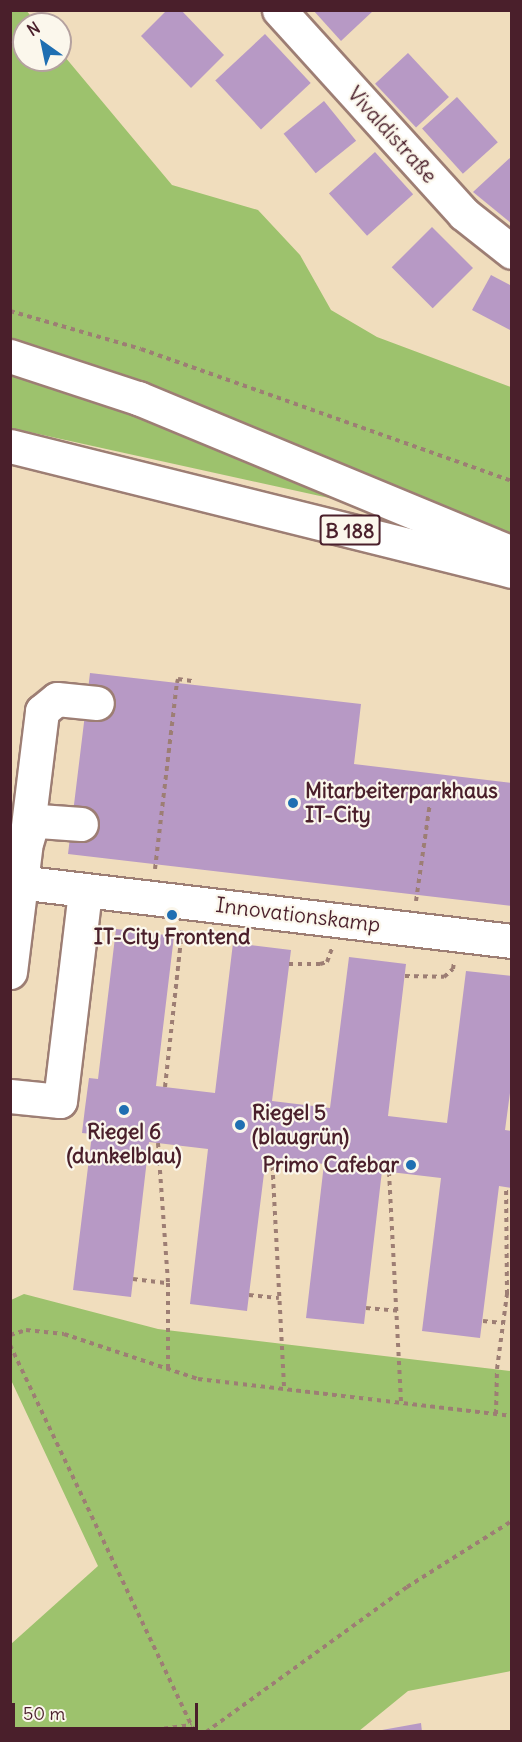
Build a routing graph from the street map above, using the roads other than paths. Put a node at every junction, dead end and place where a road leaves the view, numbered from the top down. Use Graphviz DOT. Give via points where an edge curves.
graph roads {
  1 [pos="279,10"];
  2 [pos="512,252"];
  3 [pos="10,356"];
  4 [pos="10,446"];
  5 [pos="512,553"];
  6 [pos="512,571"];
  7 [pos="97,703"];
  8 [pos="81,825"];
  9 [pos="27,840"];
  10 [pos="14,882"];
  11 [pos="86,890"];
  12 [pos="512,941"];
  13 [pos="10,972"];
  14 [pos="10,1096"];
  1 -- 2 [label="street, Vivaldistraße" via="464,214"];
  3 -- 5 [label="street" via="138,398"];
  4 -- 6 [label="street, B 188"];
  7 -- 9 [label="street" via="57,699 42,711"];
  8 -- 9 [label="street" via="39,821 31,826"];
  9 -- 10 [label="street"];
  10 -- 11 [label="street, Innovationskamp"];
  10 -- 13 [label="street"];
  11 -- 12 [label="street, Innovationskamp"];
  11 -- 14 [label="street" via="60,1101"];
}
